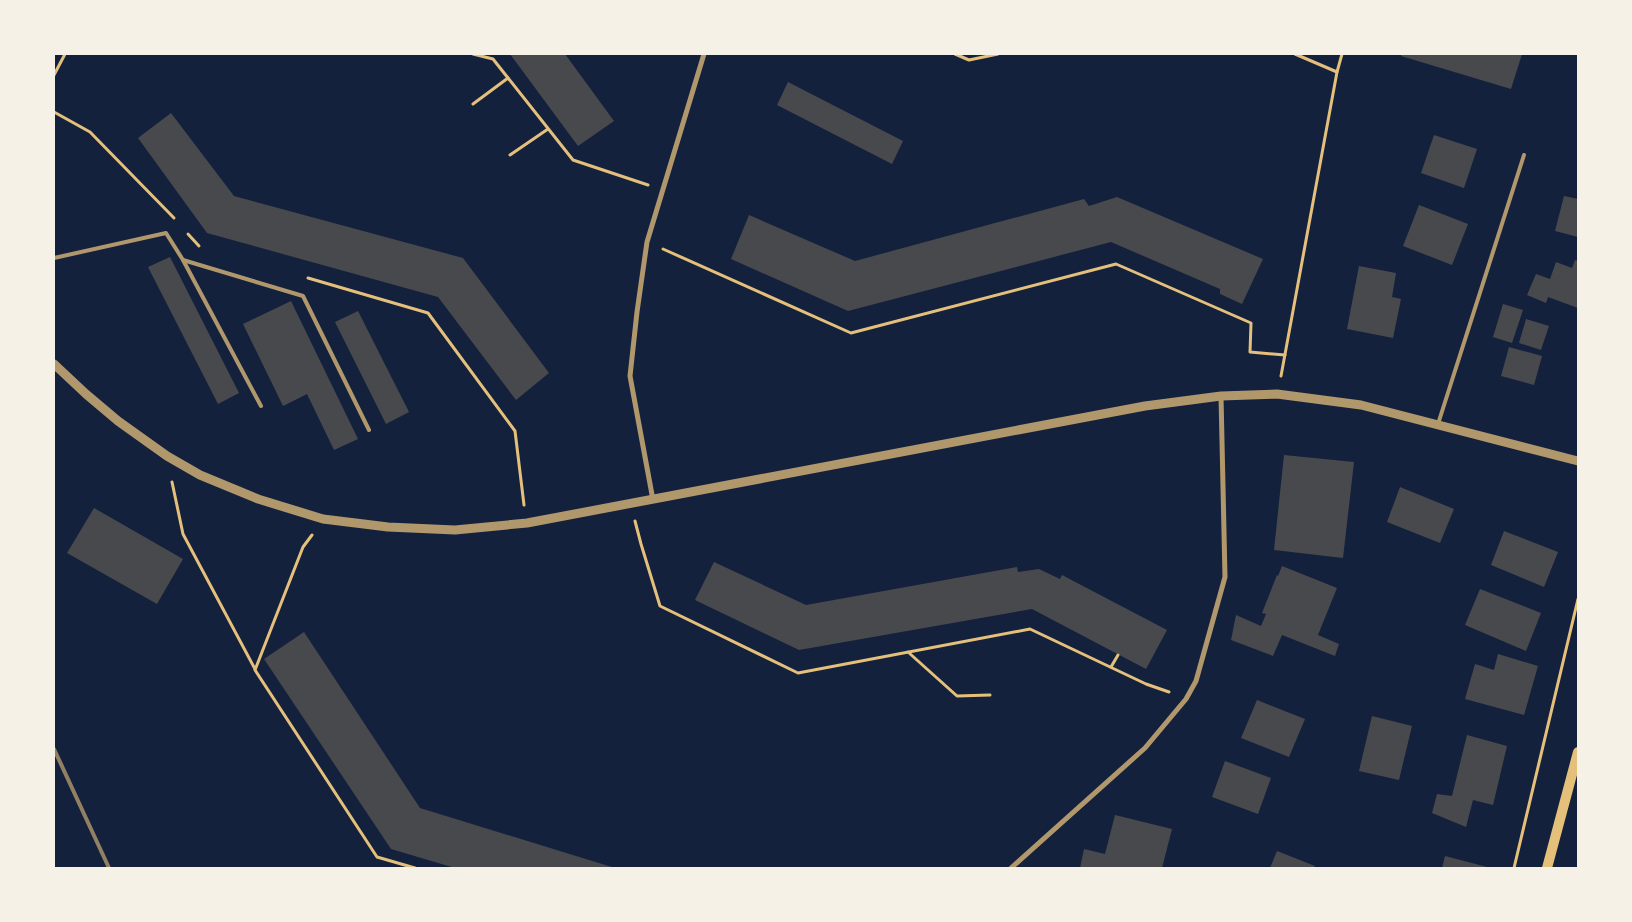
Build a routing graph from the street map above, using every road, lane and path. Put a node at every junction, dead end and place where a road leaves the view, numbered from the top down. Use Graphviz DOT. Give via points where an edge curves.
graph roads {
  1 [pos="65,54"];
  2 [pos="474,54"];
  3 [pos="704,54"];
  4 [pos="955,54"];
  5 [pos="998,54"];
  6 [pos="1295,54"];
  7 [pos="1342,54"];
  8 [pos="1337,72"];
  9 [pos="54,75"];
  10 [pos="508,78"];
  11 [pos="472,104"];
  12 [pos="548,129"];
  13 [pos="510,155"];
  14 [pos="1524,155"];
  15 [pos="663,190"];
  16 [pos="647,242"];
  17 [pos="54,258"];
  18 [pos="183,260"];
  19 [pos="1285,355"];
  20 [pos="54,364"];
  21 [pos="1277,394"];
  22 [pos="1222,396"];
  23 [pos="261,406"];
  24 [pos="1438,424"];
  25 [pos="369,430"];
  26 [pos="167,456"];
  27 [pos="1578,461"];
  28 [pos="653,500"];
  29 [pos="631,503"];
  30 [pos="323,519"];
  31 [pos="1578,599"];
  32 [pos="908,652"];
  33 [pos="1118,655"];
  34 [pos="1111,667"];
  35 [pos="255,670"];
  36 [pos="990,695"];
  37 [pos="1186,699"];
  38 [pos="1578,754"];
  39 [pos="415,868"];
  40 [pos="1011,868"];
  41 [pos="1514,868"];
  42 [pos="1547,868"];
  1 -- 9 [label="path"];
  2 -- 10 [label="path" via="494,59"];
  3 -- 15 [label="street"];
  4 -- 5 [label="path" via="969,60"];
  6 -- 8 [label="path"];
  7 -- 8 [label="path"];
  8 -- 19 [label="path"];
  10 -- 11 [label="path"];
  10 -- 12 [label="path"];
  12 -- 13 [label="path"];
  12 -- 15 [label="path" via="573,160"];
  14 -- 24 [label="lane"];
  15 -- 16 [label="street"];
  16 -- 19 [label="path" via="851,333 1116,264 1251,323 1250,352"];
  16 -- 28 [label="street" via="630,376"];
  17 -- 18 [label="lane" via="166,232"];
  18 -- 23 [label="lane"];
  18 -- 25 [label="lane" via="303,296"];
  19 -- 21 [label="path"];
  20 -- 26 [label="street" via="118,421"];
  21 -- 22 [label="street"];
  21 -- 24 [label="street" via="1361,405"];
  22 -- 28 [label="street" via="1145,406"];
  22 -- 37 [label="street" via="1224,577 1196,681"];
  24 -- 27 [label="street"];
  26 -- 30 [label="street" via="200,476 258,499"];
  26 -- 35 [label="path" via="183,534"];
  28 -- 29 [label="street"];
  29 -- 30 [label="street" via="527,523 455,530 388,527"];
  29 -- 32 [label="path" via="660,606 798,673"];
  30 -- 35 [label="path" via="303,547"];
  31 -- 41 [label="path"];
  32 -- 34 [label="path" via="1030,629"];
  32 -- 36 [label="path" via="957,696"];
  33 -- 34 [label="path"];
  34 -- 37 [label="path"];
  35 -- 39 [label="path" via="377,857"];
  37 -- 40 [label="street" via="1145,748"];
  38 -- 42 [label="main road"];
}
